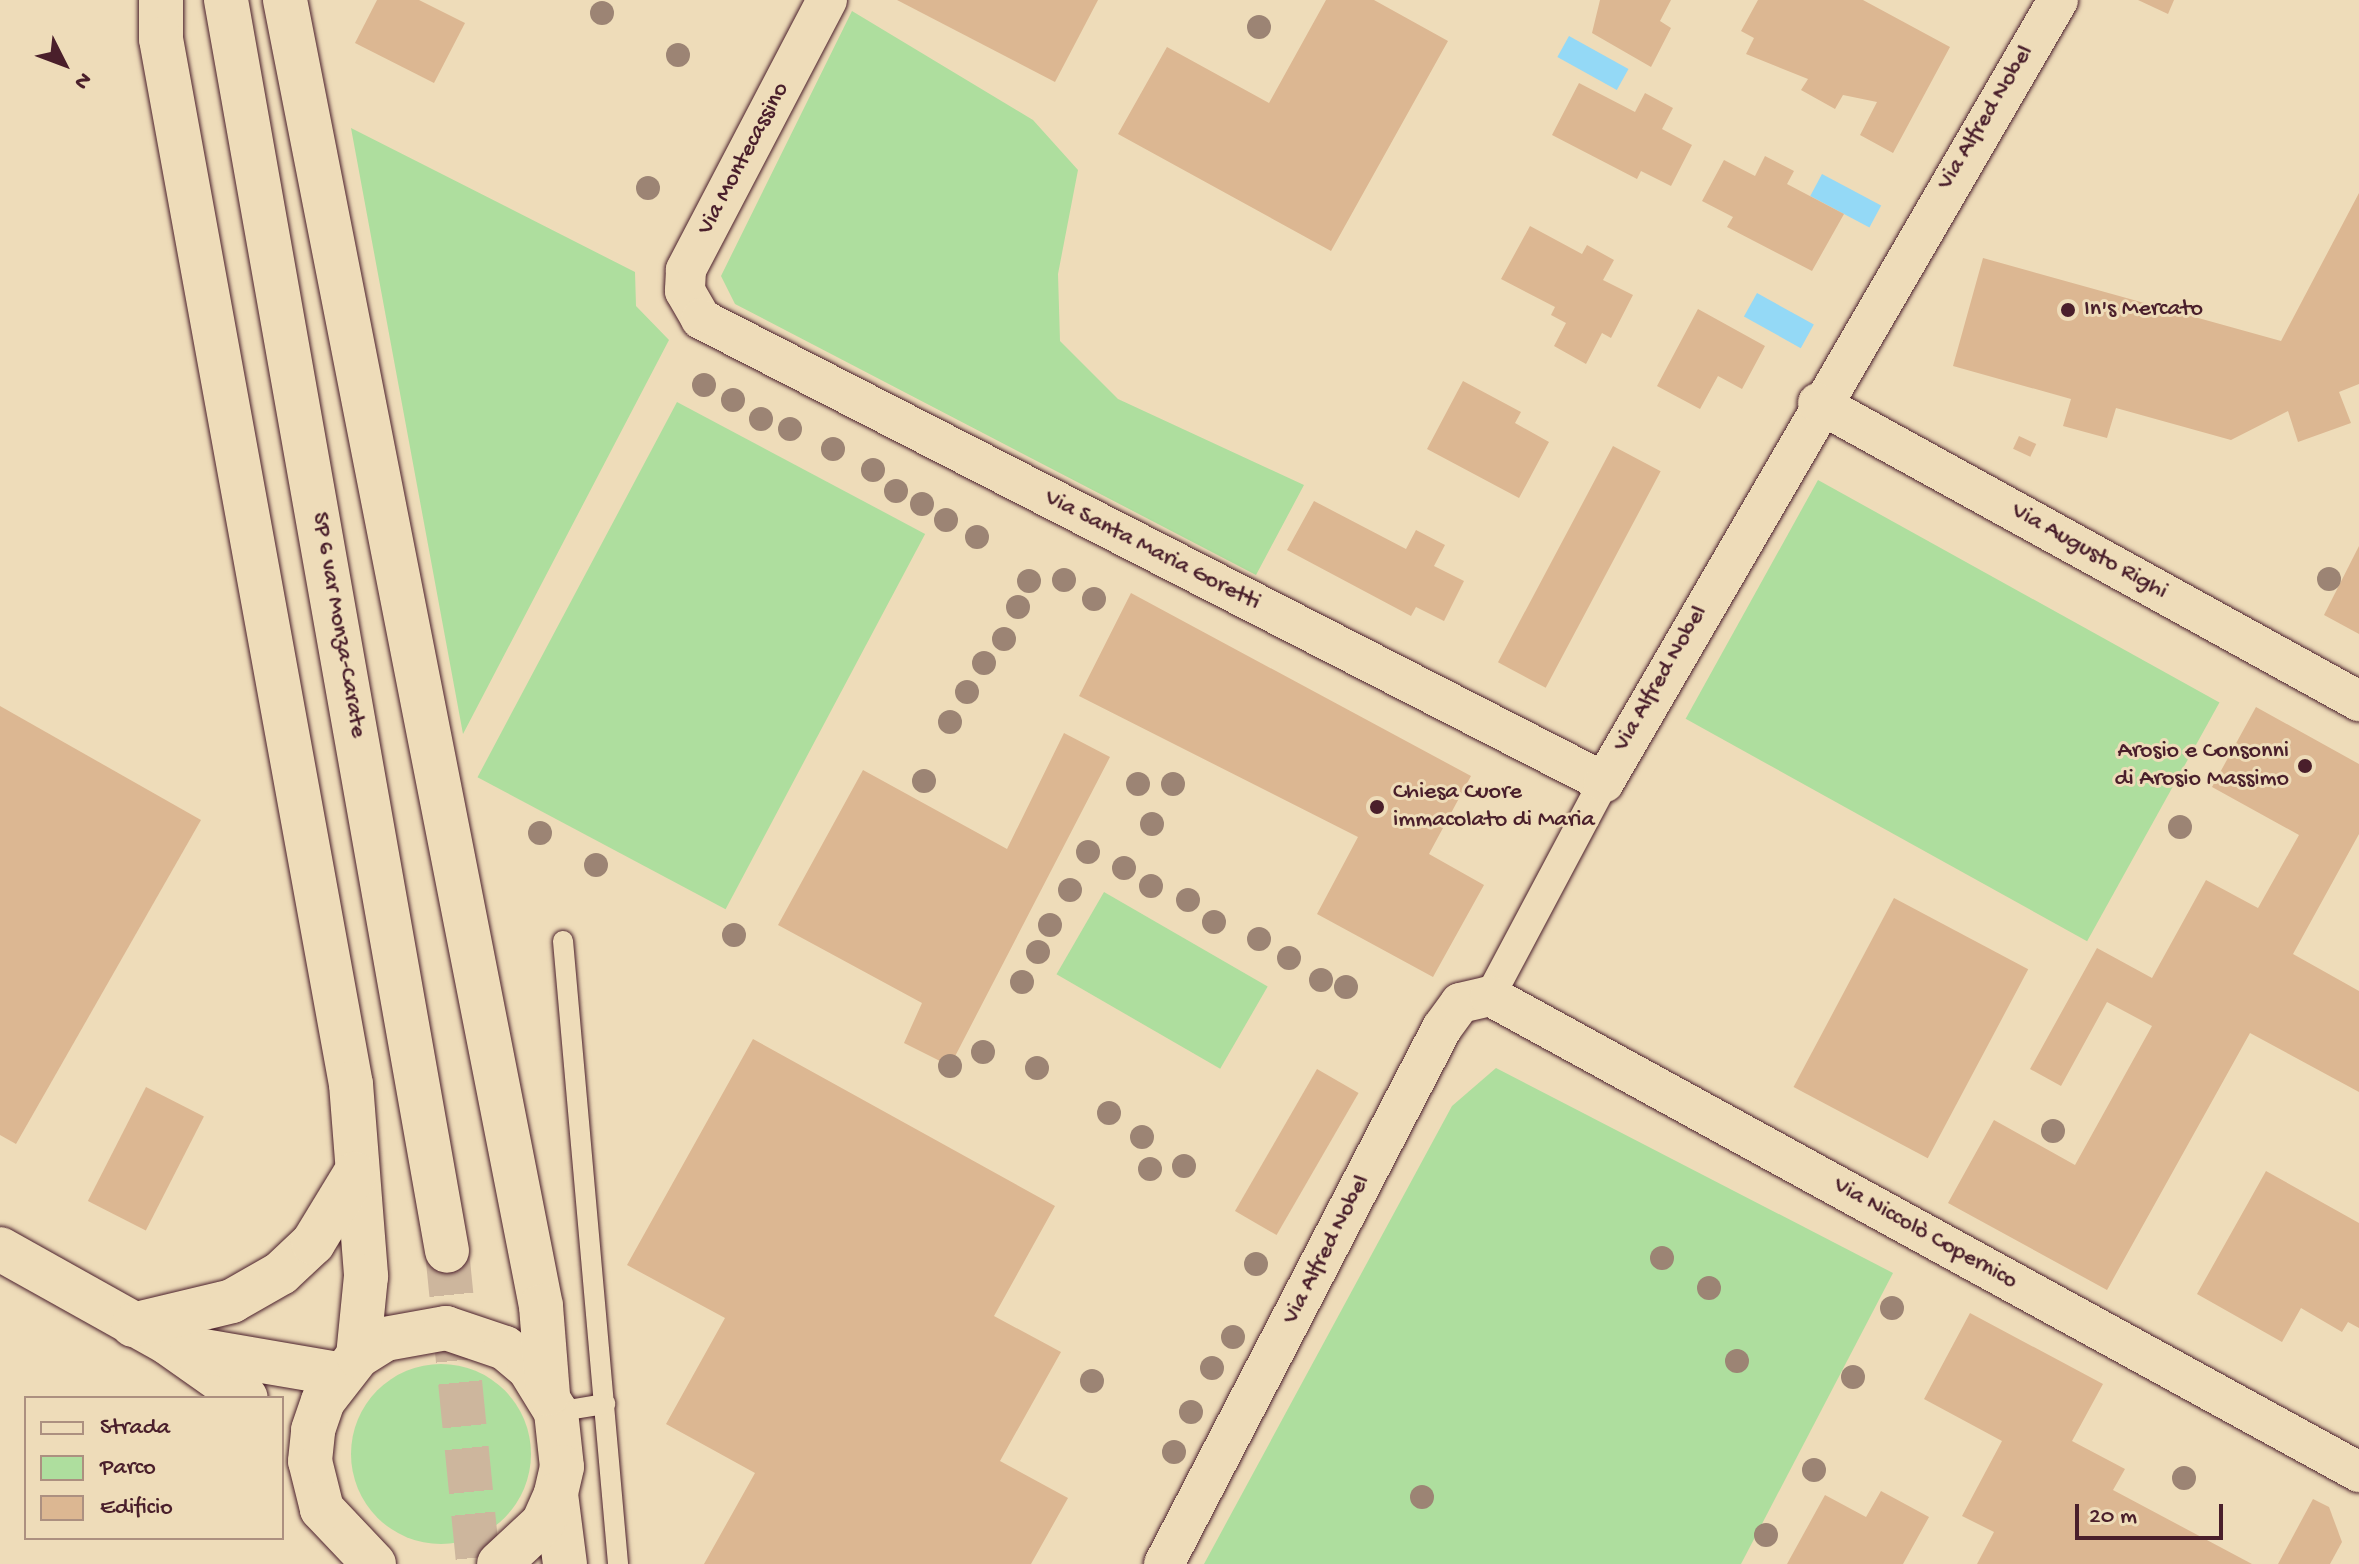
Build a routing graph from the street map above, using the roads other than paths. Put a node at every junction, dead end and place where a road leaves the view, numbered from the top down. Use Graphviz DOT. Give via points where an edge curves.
graph roads {
  1 [pos="161,0"];
  2 [pos="226,0"];
  3 [pos="285,0"];
  4 [pos="827,0"];
  5 [pos="2058,0"];
  6 [pos="701,319"];
  7 [pos="1818,403"];
  8 [pos="2359,701"];
  9 [pos="1604,782"];
  10 [pos="563,941"];
  11 [pos="1490,996"];
  12 [pos="355,1174"];
  13 [pos="0,1249"];
  14 [pos="447,1251"];
  15 [pos="150,1334"];
  16 [pos="348,1365"];
  17 [pos="243,1396"];
  18 [pos="552,1403"];
  19 [pos="605,1404"];
  20 [pos="296,1446"];
  21 [pos="2359,1472"];
  22 [pos="556,1494"];
  23 [pos="361,1559"];
  24 [pos="499,1564"];
  25 [pos="565,1564"];
  26 [pos="618,1564"];
  27 [pos="1164,1564"];
  1 -- 12 [label="main road" via="161,39 351,1084"];
  2 -- 14 [label="main road, SP 6 var Monza-Carate"];
  3 -- 18 [label="main road" via="541,1306"];
  4 -- 6 [label="street, Via Montecassino" via="686,270 685,291"];
  5 -- 7 [label="street, Via Alfred Nobel"];
  6 -- 9 [label="street, Via Santa Maria Goretti"];
  7 -- 8 [label="street, Via Augusto Righi"];
  7 -- 9 [label="street, Via Alfred Nobel"];
  9 -- 11 [label="street, Via Alfred Nobel"];
  10 -- 19 [label="lane"];
  11 -- 21 [label="street, Via Niccolò Copernico"];
  11 -- 27 [label="street, Via Alfred Nobel" via="1460,1003 1442,1028"];
  12 -- 15 [label="main road" via="313,1243 281,1273 232,1301"];
  12 -- 16 [label="main road" via="366,1276"];
  13 -- 15 [label="main road"];
  15 -- 16 [label="main road"];
  15 -- 17 [label="main road"];
  16 -- 18 [label="main road" via="385,1339 446,1328 505,1348"];
  16 -- 20 [label="main road" via="313,1430"];
  18 -- 19 [label="lane"];
  18 -- 22 [label="main road" via="562,1467"];
  19 -- 26 [label="lane"];
  20 -- 23 [label="main road" via="322,1509"];
  22 -- 24 [label="main road" via="543,1523"];
  22 -- 25 [label="main road"];
}
